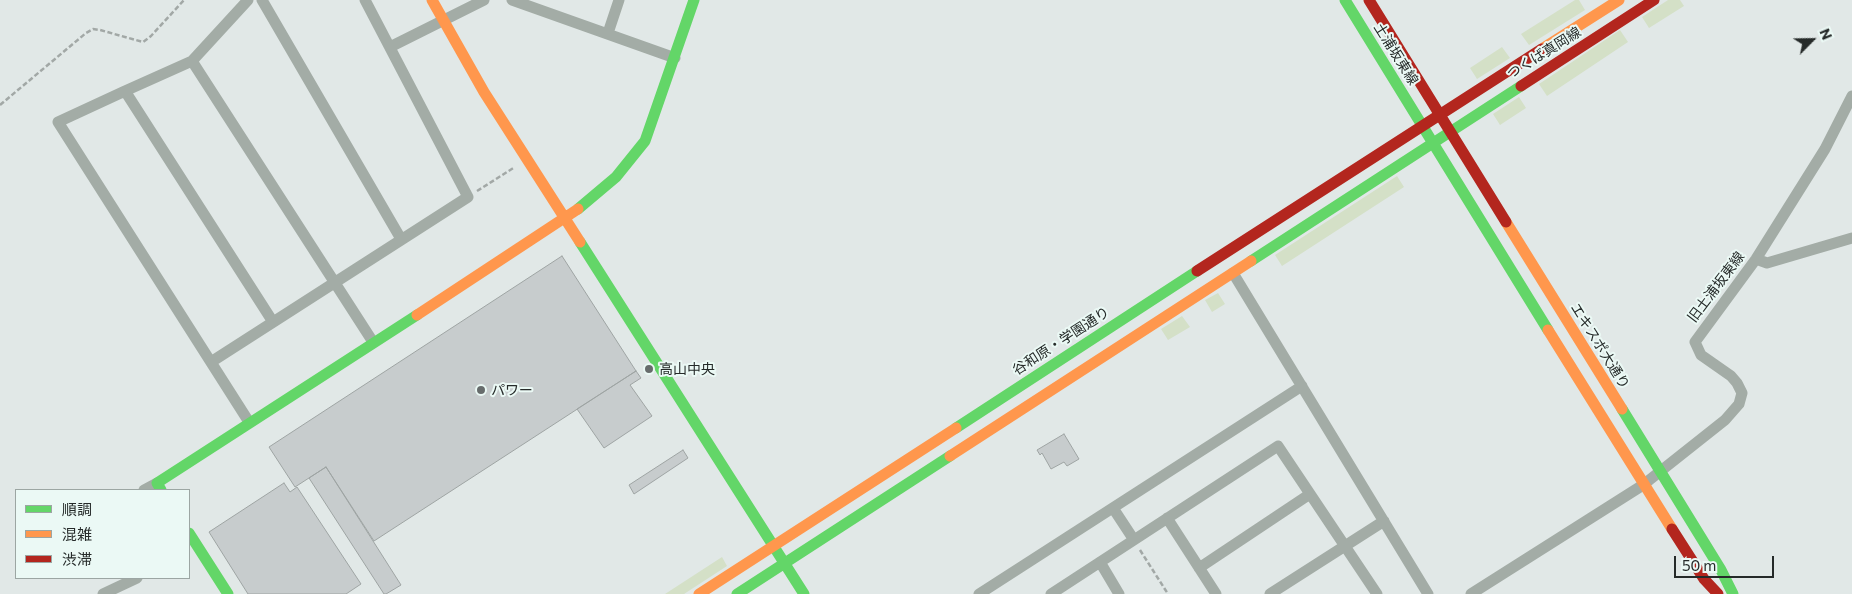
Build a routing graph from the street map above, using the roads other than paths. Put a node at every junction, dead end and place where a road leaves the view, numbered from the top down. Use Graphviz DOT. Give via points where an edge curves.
graph roads {
  1 [pos="248,0"];
  2 [pos="262,0"];
  3 [pos="365,0"];
  4 [pos="432,0"];
  5 [pos="484,0"];
  6 [pos="512,0"];
  7 [pos="619,0"];
  8 [pos="694,0"];
  9 [pos="1344,0"];
  10 [pos="1369,0"];
  11 [pos="1619,0"];
  12 [pos="1654,0"];
  13 [pos="443,21"];
  14 [pos="608,33"];
  15 [pos="390,47"];
  16 [pos="675,58"];
  17 [pos="192,61"];
  18 [pos="124,91"];
  19 [pos="1852,96"];
  20 [pos="1439,114"];
  21 [pos="1422,125"];
  22 [pos="1450,132"];
  23 [pos="1433,143"];
  24 [pos="565,219"];
  25 [pos="1852,238"];
  26 [pos="401,239"];
  27 [pos="1756,259"];
  28 [pos="1233,273"];
  29 [pos="335,282"];
  30 [pos="273,322"];
  31 [pos="373,342"];
  32 [pos="211,362"];
  33 [pos="1302,386"];
  34 [pos="249,422"];
  35 [pos="1660,472"];
  36 [pos="1643,485"];
  37 [pos="159,487"];
  38 [pos="1310,494"];
  39 [pos="1113,508"];
  40 [pos="1167,518"];
  41 [pos="1384,521"];
  42 [pos="1134,540"];
  43 [pos="773,546"];
  44 [pos="1345,546"];
  45 [pos="193,547"];
  46 [pos="1100,562"];
  47 [pos="784,564"];
  48 [pos="1199,568"];
  49 [pos="136,579"];
  50 [pos="123,590"];
  51 [pos="103,594"];
  52 [pos="228,594"];
  53 [pos="699,594"];
  54 [pos="737,594"];
  55 [pos="804,594"];
  56 [pos="979,594"];
  57 [pos="1051,594"];
  58 [pos="1119,594"];
  59 [pos="1216,594"];
  60 [pos="1270,594"];
  61 [pos="1377,594"];
  62 [pos="1428,594"];
  63 [pos="1471,594"];
  64 [pos="1718,594"];
  65 [pos="1733,594"];
  1 -- 17 [label="street"];
  2 -- 26 [label="street"];
  3 -- 15 [label="street"];
  4 -- 13 [label="main road"];
  5 -- 13 [label="street"];
  6 -- 14 [label="street"];
  7 -- 14 [label="street"];
  8 -- 16 [label="main road"];
  9 -- 21 [label="main road, 土浦坂東線"];
  10 -- 20 [label="main road, 土浦坂東線"];
  11 -- 20 [label="main road, つくば真岡線"];
  12 -- 22 [label="main road, つくば真岡線"];
  13 -- 15 [label="street"];
  13 -- 24 [label="main road"];
  14 -- 16 [label="street"];
  15 -- 26 [label="street" via="468,197"];
  16 -- 24 [label="main road" via="645,141 616,177"];
  17 -- 18 [label="street"];
  17 -- 29 [label="street"];
  18 -- 30 [label="street"];
  18 -- 32 [label="street" via="58,122"];
  19 -- 27 [label="street, 旧土浦坂東線" via="1825,149"];
  20 -- 21 [label="main road, 谷和原・学園通り"];
  20 -- 22 [label="main road, エキスポ大通り"];
  21 -- 23 [label="main road"];
  21 -- 43 [label="main road, 谷和原・学園通り"];
  22 -- 23 [label="main road"];
  22 -- 35 [label="main road, エキスポ大通り"];
  23 -- 28 [label="main road"];
  23 -- 36 [label="main road"];
  24 -- 31 [label="main road"];
  24 -- 43 [label="main road"];
  25 -- 27 [label="street" via="1767,263"];
  26 -- 29 [label="street"];
  27 -- 35 [label="street, 旧土浦坂東線" via="1695,342 1701,355 1737,383 1742,393 1739,404 1725,420"];
  28 -- 33 [label="street"];
  28 -- 47 [label="main road"];
  29 -- 30 [label="street"];
  29 -- 31 [label="street"];
  30 -- 32 [label="street"];
  31 -- 34 [label="main road"];
  32 -- 34 [label="street"];
  33 -- 39 [label="street"];
  33 -- 41 [label="street"];
  34 -- 37 [label="main road"];
  35 -- 36 [label="street, 旧土浦坂東線"];
  35 -- 65 [label="main road, エキスポ大通り"];
  36 -- 63 [label="street, 旧土浦坂東線"];
  36 -- 64 [label="main road" via="1704,579"];
  38 -- 40 [label="street" via="1278,446"];
  38 -- 44 [label="street"];
  38 -- 48 [label="street"];
  39 -- 42 [label="street"];
  39 -- 56 [label="street"];
  40 -- 42 [label="street"];
  40 -- 48 [label="street"];
  41 -- 44 [label="street"];
  41 -- 62 [label="street"];
  42 -- 46 [label="street"];
  43 -- 47 [label="main road"];
  43 -- 53 [label="main road, 谷和原・学園通り"];
  44 -- 60 [label="street"];
  44 -- 61 [label="street"];
  45 -- 52 [label="main road"];
  46 -- 57 [label="street"];
  46 -- 58 [label="street"];
  47 -- 54 [label="main road"];
  47 -- 55 [label="main road"];
  48 -- 59 [label="street"];
  49 -- 50 [label="street"];
  50 -- 51 [label="street"];
}
